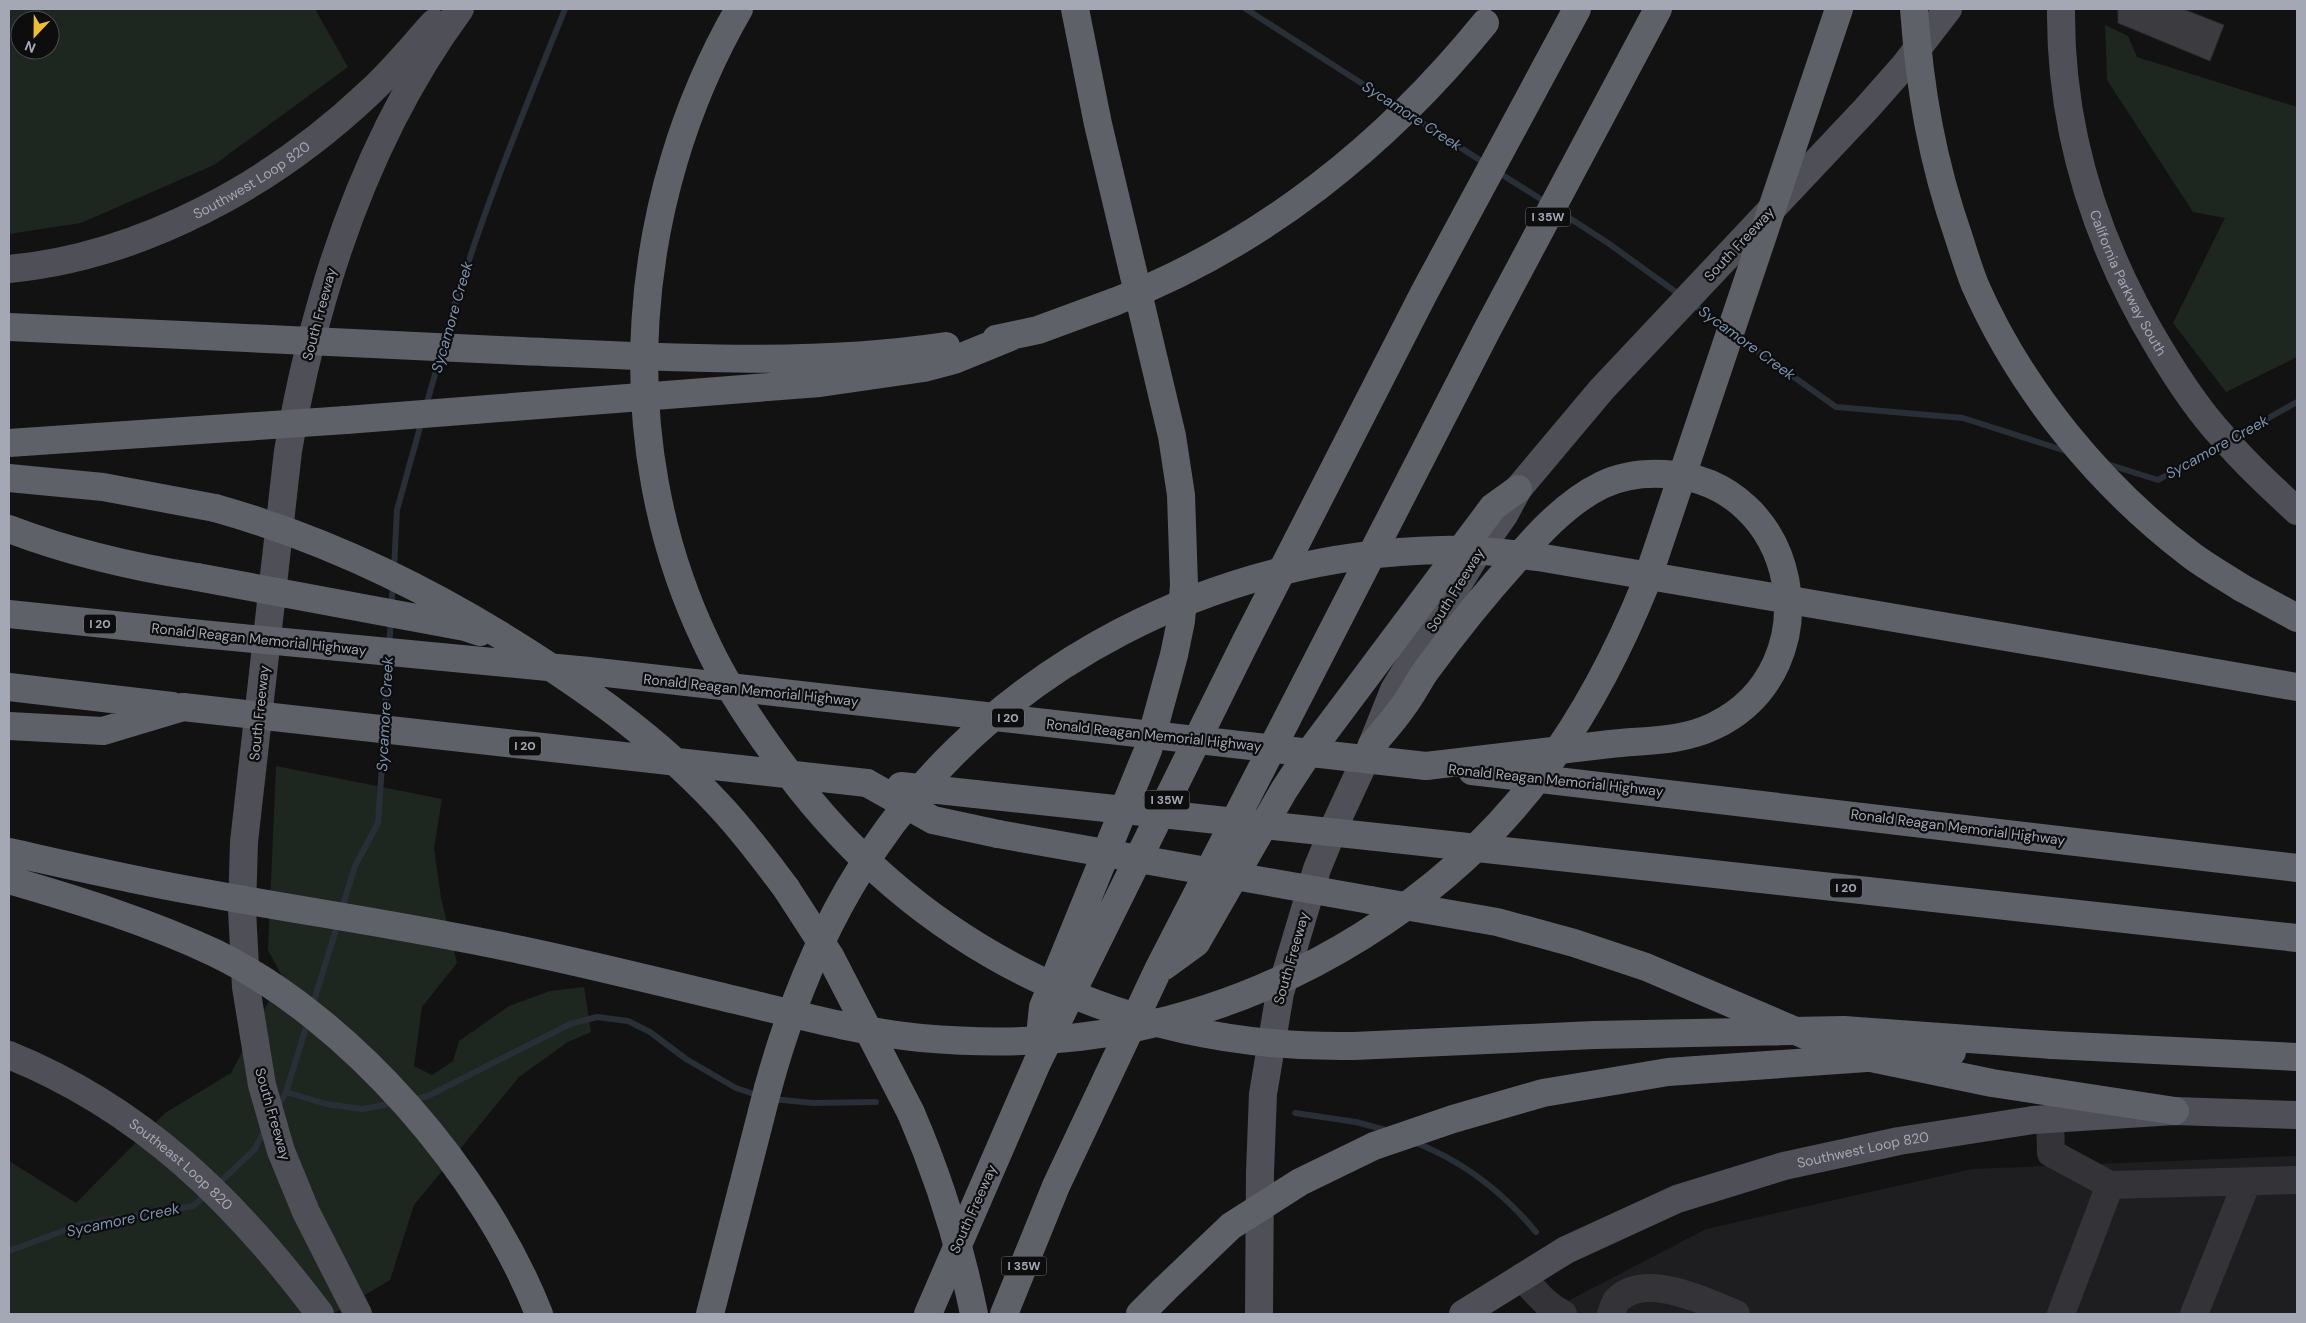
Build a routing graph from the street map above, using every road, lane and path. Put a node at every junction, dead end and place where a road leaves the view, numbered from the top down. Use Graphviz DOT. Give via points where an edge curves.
graph roads {
  1 [pos="447,9"];
  2 [pos="460,9"];
  3 [pos="739,9"];
  4 [pos="1075,9"];
  5 [pos="1577,9"];
  6 [pos="1658,9"];
  7 [pos="1839,9"];
  8 [pos="1914,9"];
  9 [pos="1948,9"];
  10 [pos="2061,9"];
  11 [pos="1490,16"];
  12 [pos="9,269"];
  13 [pos="9,327"];
  14 [pos="1013,336"];
  15 [pos="9,443"];
  16 [pos="9,478"];
  17 [pos="1518,489"];
  18 [pos="2292,505"];
  19 [pos="9,529"];
  20 [pos="9,614"];
  21 [pos="2297,618"];
  22 [pos="589,671"];
  23 [pos="9,687"];
  24 [pos="2297,687"];
  25 [pos="183,707"];
  26 [pos="9,726"];
  27 [pos="1372,745"];
  28 [pos="1426,766"];
  29 [pos="867,783"];
  30 [pos="9,852"];
  31 [pos="2297,868"];
  32 [pos="9,880"];
  33 [pos="2297,938"];
  34 [pos="1158,970"];
  35 [pos="2052,1045"];
  36 [pos="9,1055"];
  37 [pos="2297,1057"];
  38 [pos="1037,1063"];
  39 [pos="2175,1110"];
  40 [pos="2297,1115"];
  41 [pos="2050,1119"];
  42 [pos="2297,1180"];
  43 [pos="2247,1182"];
  44 [pos="2110,1185"];
  45 [pos="1522,1277"];
  46 [pos="320,1314"];
  47 [pos="358,1314"];
  48 [pos="539,1314"];
  49 [pos="710,1314"];
  50 [pos="928,1314"];
  51 [pos="974,1314"];
  52 [pos="1004,1314"];
  53 [pos="1140,1314"];
  54 [pos="1260,1314"];
  55 [pos="1462,1314"];
  56 [pos="1563,1314"];
  57 [pos="1611,1314"];
  58 [pos="1736,1314"];
  59 [pos="2062,1314"];
  60 [pos="2194,1314"];
  1 -- 12 [label="main road, Southwest Loop 820" via="371,92 312,141 259,178 178,222 114,247 80,257"];
  2 -- 47 [label="main road, South Freeway, bridge" via="409,88 372,162 339,242 316,317 288,451 244,842 242,909 246,987 262,1085 281,1151 306,1212"];
  3 -- 35 [label="highway, bridge" via="705,73 677,145 666,183 650,273 644,379 646,421 658,499 689,603 705,641 743,708 829,825 921,909 1001,962 1079,998 1172,1027 1256,1042 1329,1046 1594,1035 1844,1030"];
  4 -- 38 [label="highway" via="1098,124 1173,444 1182,495 1184,585 1179,629 1160,713 1136,782 1043,1007"];
  5 -- 38 [label="highway, South Freeway / I 35W" via="1424,293 1246,641"];
  6 -- 34 [label="highway, I 35W" via="1487,330"];
  7 -- 30 [label="highway, bridge" via="1646,583 1626,633 1592,698 1542,774 1487,835 1427,890 1336,950 1256,990 1184,1015 1104,1033 994,1042 922,1038 813,1019 484,942 173,887"];
  8 -- 21 [label="highway, bridge" via="1930,143 1944,194 1975,284 2016,362 2075,443 2109,482 2153,524 2192,556"];
  9 -- 17 [label="main road, South Freeway, bridge" via="1904,66 1602,389"];
  10 -- 18 [label="main road, California Parkway South" via="2066,94 2083,178 2124,285 2148,330 2194,401 2220,435"];
  11 -- 14 [label="highway, bridge" via="1435,82 1388,128 1341,170 1289,209 1201,263 1146,290 1090,313"];
  13 -- 14 [label="highway, bridge" via="554,352 800,359 887,354"];
  14 -- 15 [label="highway, bridge" via="954,360 924,368 820,383"];
  16 -- 51 [label="highway, bridge" via="103,487 180,501 268,524 323,544 409,582 476,620 568,678 654,743 696,781 741,829 786,888 835,964 925,1145 950,1218"];
  17 -- 27 [label="main road, South Freeway" via="1394,690"];
  17 -- 34 [label="highway" via="1493,507 1303,761 1196,943"];
  19 -- 22 [label="highway, bridge" via="54,545 159,571 465,627"];
  20 -- 22 [label="highway, Ronald Reagan Memorial Highway / I 20, bridge"];
  22 -- 28 [label="highway, Ronald Reagan Memorial Highway / I 20, bridge"];
  23 -- 25 [label="highway, I 20"];
  24 -- 49 [label="highway, bridge" via="1538,557 1485,551 1420,550 1318,563 1197,596 1113,636 1059,667 1014,700 944,764 874,849 827,928 785,1031"];
  25 -- 26 [label="highway" via="103,731"];
  25 -- 29 [label="highway, I 20, bridge"];
  27 -- 28 [label="highway" via="1497,580 1533,540 1587,494 1604,484 1639,475 1676,474 1731,495 1759,521 1785,574 1787,627 1775,668 1733,715 1715,726 1673,740 1626,742"];
  27 -- 54 [label="main road, South Freeway" via="1317,870 1280,993 1263,1094"];
  28 -- 31 [label="highway, Ronald Reagan Memorial Highway / I 20"];
  29 -- 33 [label="highway, I 20, bridge"];
  29 -- 39 [label="highway, bridge" via="933,820 1497,922 1574,943 1646,967 1819,1041 1871,1058 1992,1083"];
  32 -- 48 [label="highway, bridge" via="76,900 215,953 288,997 320,1022 423,1122 498,1232"];
  34 -- 52 [label="highway, I 35W" via="1056,1186"];
  35 -- 37 [label="highway"];
  35 -- 53 [label="highway, bridge" via="1668,1072 1543,1092 1374,1146 1300,1182 1231,1226"];
  36 -- 46 [label="main road, Southeast Loop 820" via="102,1102 173,1152 258,1237"];
  38 -- 50 [label="highway, South Freeway / I 35W"];
  39 -- 40 [label="main road, Southwest Loop 820"];
  39 -- 41 [label="main road, Southwest Loop 820"];
  41 -- 44 [label="lane" via="2051,1153"];
  41 -- 45 [label="main road, Southwest Loop 820" via="1899,1141 1784,1166 1677,1199 1566,1250"];
  42 -- 43 [label="lane"];
  43 -- 44 [label="lane"];
  43 -- 60 [label="lane"];
  44 -- 59 [label="lane"];
  45 -- 55 [label="main road, Southwest Loop 820"];
  45 -- 56 [label="lane" via="1544,1301"];
  57 -- 58 [label="lane" via="1617,1300 1641,1289 1663,1288"];
}
